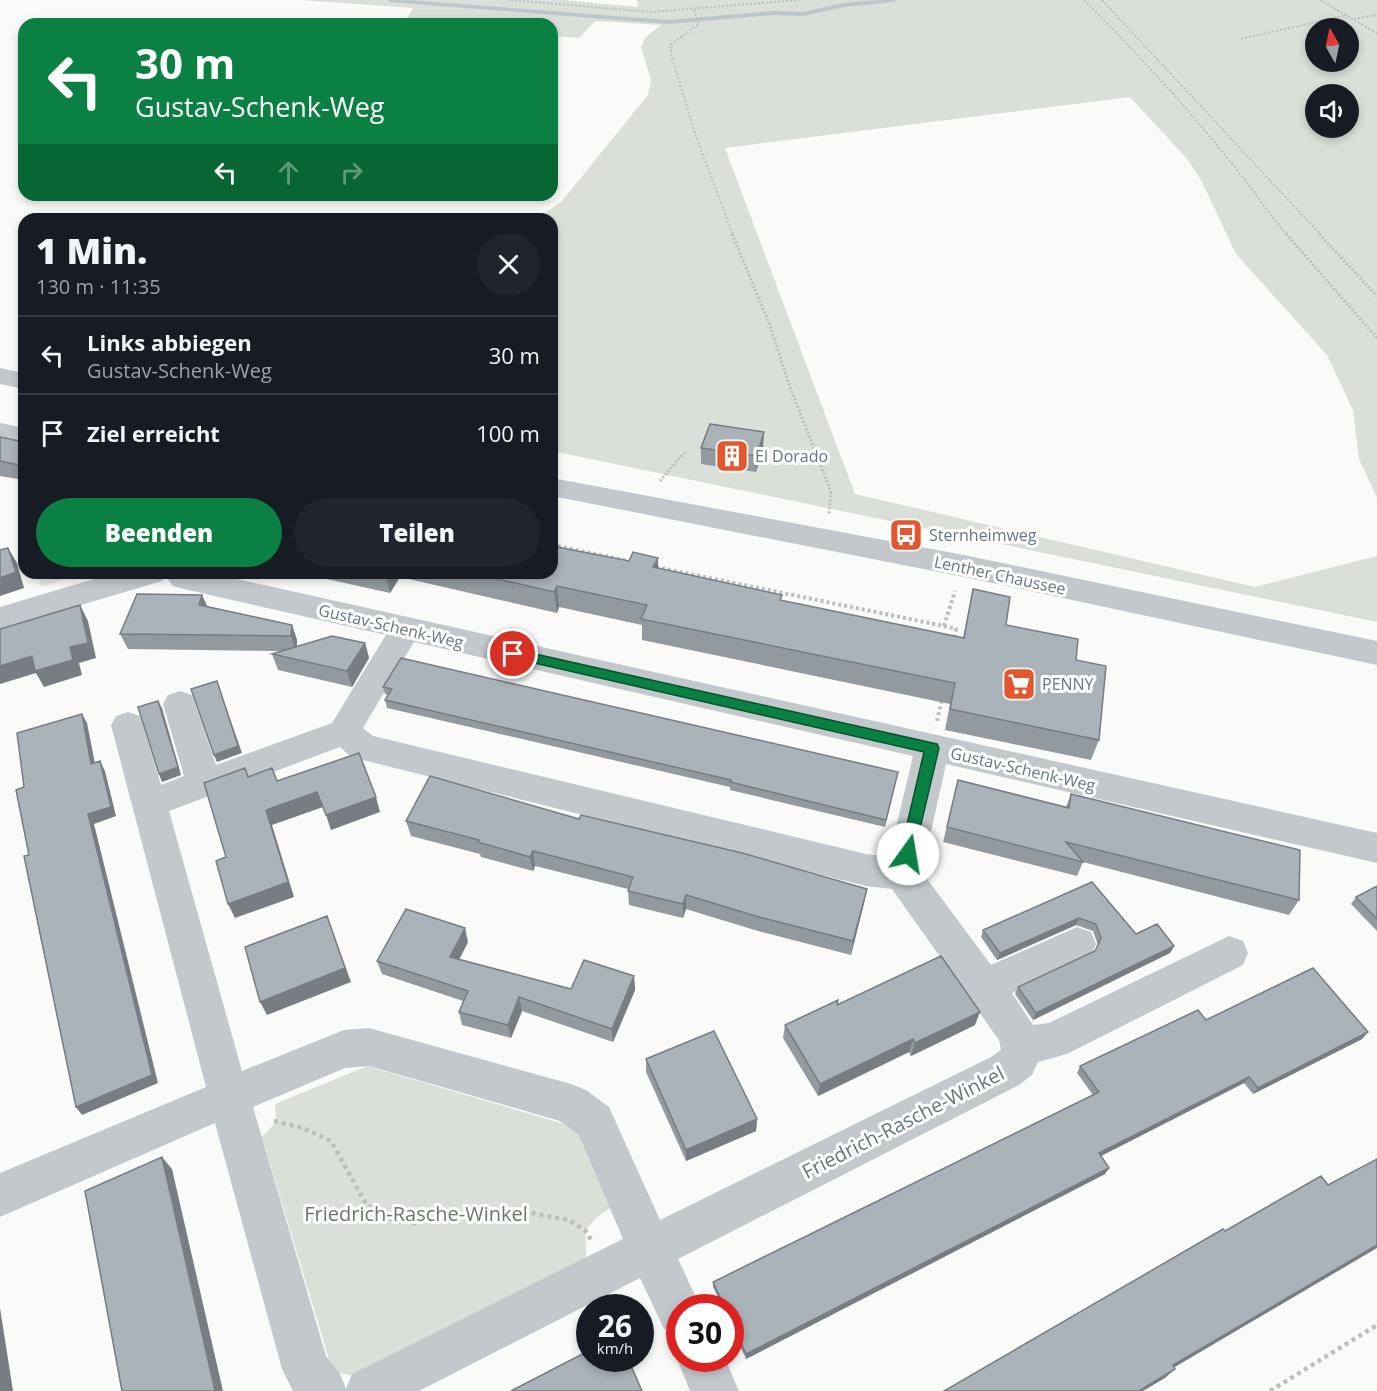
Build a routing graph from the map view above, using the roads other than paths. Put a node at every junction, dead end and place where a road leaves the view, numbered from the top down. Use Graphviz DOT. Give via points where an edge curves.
graph roads {
  1 [pos="0,376"];
  2 [pos="18,380"];
  3 [pos="0,432"];
  4 [pos="18,436"];
  5 [pos="660,481"];
  6 [pos="558,488"];
  7 [pos="642,505"];
  8 [pos="131,579"];
  9 [pos="188,579"];
  10 [pos="0,618"];
  11 [pos="405,630"];
  12 [pos="1377,653"];
  13 [pos="180,704"];
  14 [pos="128,725"];
  15 [pos="344,732"];
  16 [pos="932,748"];
  17 [pos="204,784"];
  18 [pos="149,804"];
  19 [pos="1377,848"];
  20 [pos="903,875"];
  21 [pos="1077,944"];
  22 [pos="1229,953"];
  23 [pos="984,987"];
  24 [pos="1022,1045"];
  25 [pos="229,1097"];
  26 [pos="0,1195"];
  27 [pos="650,1249"];
  28 [pos="671,1294"];
  29 [pos="706,1372"];
  30 [pos="323,1391"];
  31 [pos="369,1391"];
  32 [pos="715,1391"];
  1 -- 2 [label="street"];
  3 -- 4 [label="street"];
  5 -- 7 [label="street"];
  6 -- 7 [label="street, Lenther Chaussee"];
  7 -- 12 [label="street, Lenther Chaussee" via="964,566"];
  8 -- 10 [label="street"];
  9 -- 11 [label="street, Gustav-Schenk-Weg"];
  11 -- 15 [label="street"];
  11 -- 16 [label="street, Gustav-Schenk-Weg"];
  13 -- 17 [label="street"];
  14 -- 18 [label="street"];
  15 -- 17 [label="street"];
  15 -- 20 [label="street" via="363,747 866,870"];
  16 -- 19 [label="street, Gustav-Schenk-Weg"];
  16 -- 20 [label="street"];
  17 -- 18 [label="street"];
  18 -- 25 [label="street"];
  20 -- 23 [label="street"];
  21 -- 23 [label="street"];
  22 -- 24 [label="street" via="1053,1041"];
  23 -- 24 [label="street"];
  24 -- 27 [label="street, Friedrich-Rasche-Winkel" via="1018,1061 1005,1071"];
  25 -- 26 [label="street"];
  25 -- 27 [label="street" via="344,1049 369,1047 571,1104 594,1121"];
  25 -- 30 [label="street" via="306,1369"];
  27 -- 28 [label="street"];
  27 -- 31 [label="street, Friedrich-Rasche-Winkel"];
  29 -- 32 [label="street"];
}
